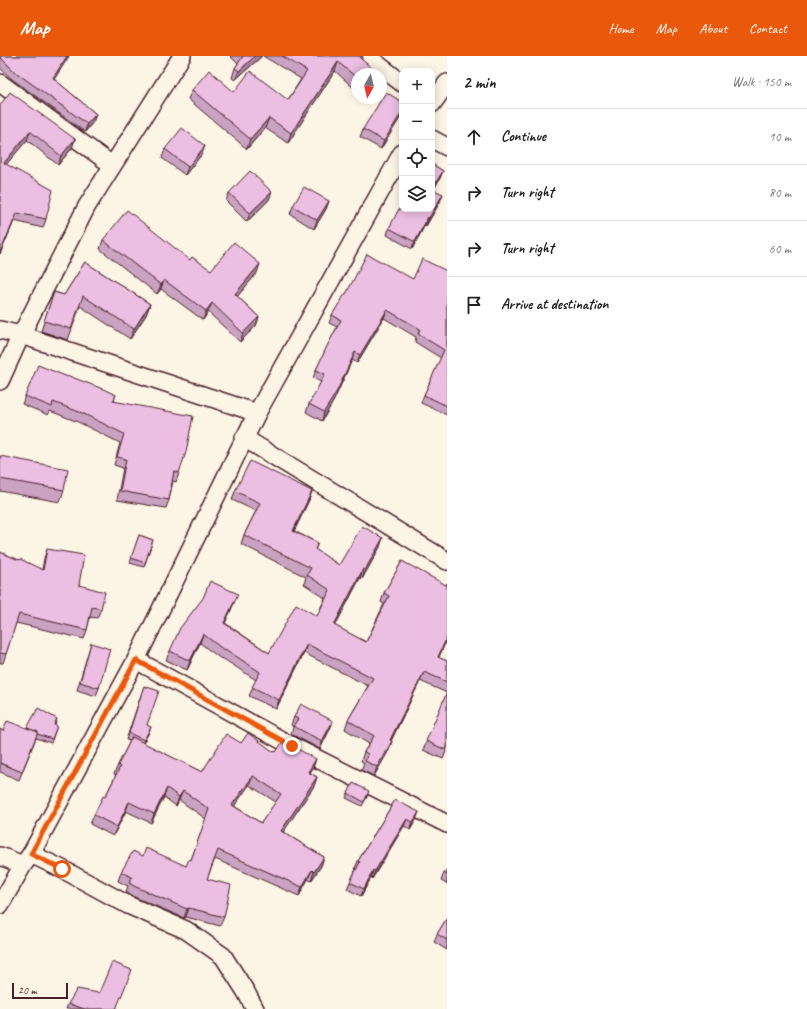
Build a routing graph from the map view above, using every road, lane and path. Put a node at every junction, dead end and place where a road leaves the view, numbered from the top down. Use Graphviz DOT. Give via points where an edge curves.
graph roads {
  1 [pos="182,56"];
  2 [pos="367,56"];
  3 [pos="399,81"];
  4 [pos="0,83"];
  5 [pos="447,83"];
  6 [pos="435,100"];
  7 [pos="434,140"];
  8 [pos="447,147"];
  9 [pos="399,158"];
  10 [pos="112,165"];
  11 [pos="0,330"];
  12 [pos="21,335"];
  13 [pos="0,381"];
  14 [pos="257,413"];
  15 [pos="244,438"];
  16 [pos="446,558"];
  17 [pos="136,660"];
  18 [pos="447,824"];
  19 [pos="0,856"];
  20 [pos="27,860"];
  21 [pos="0,905"];
  22 [pos="255,1009"];
  1 -- 10 [label="street"];
  2 -- 3 [label="street"];
  4 -- 10 [label="street"];
  5 -- 6 [label="street"];
  7 -- 8 [label="street"];
  9 -- 14 [label="street"];
  10 -- 12 [label="street" via="87,206"];
  11 -- 12 [label="street"];
  12 -- 13 [label="street"];
  12 -- 14 [label="street"];
  14 -- 15 [label="street"];
  15 -- 16 [label="street"];
  15 -- 17 [label="street"];
  17 -- 18 [label="street" via="292,746"];
  17 -- 20 [label="street"];
  19 -- 20 [label="street"];
  20 -- 21 [label="street"];
  20 -- 22 [label="street" via="62,869 128,905 186,930 224,956"];
}
